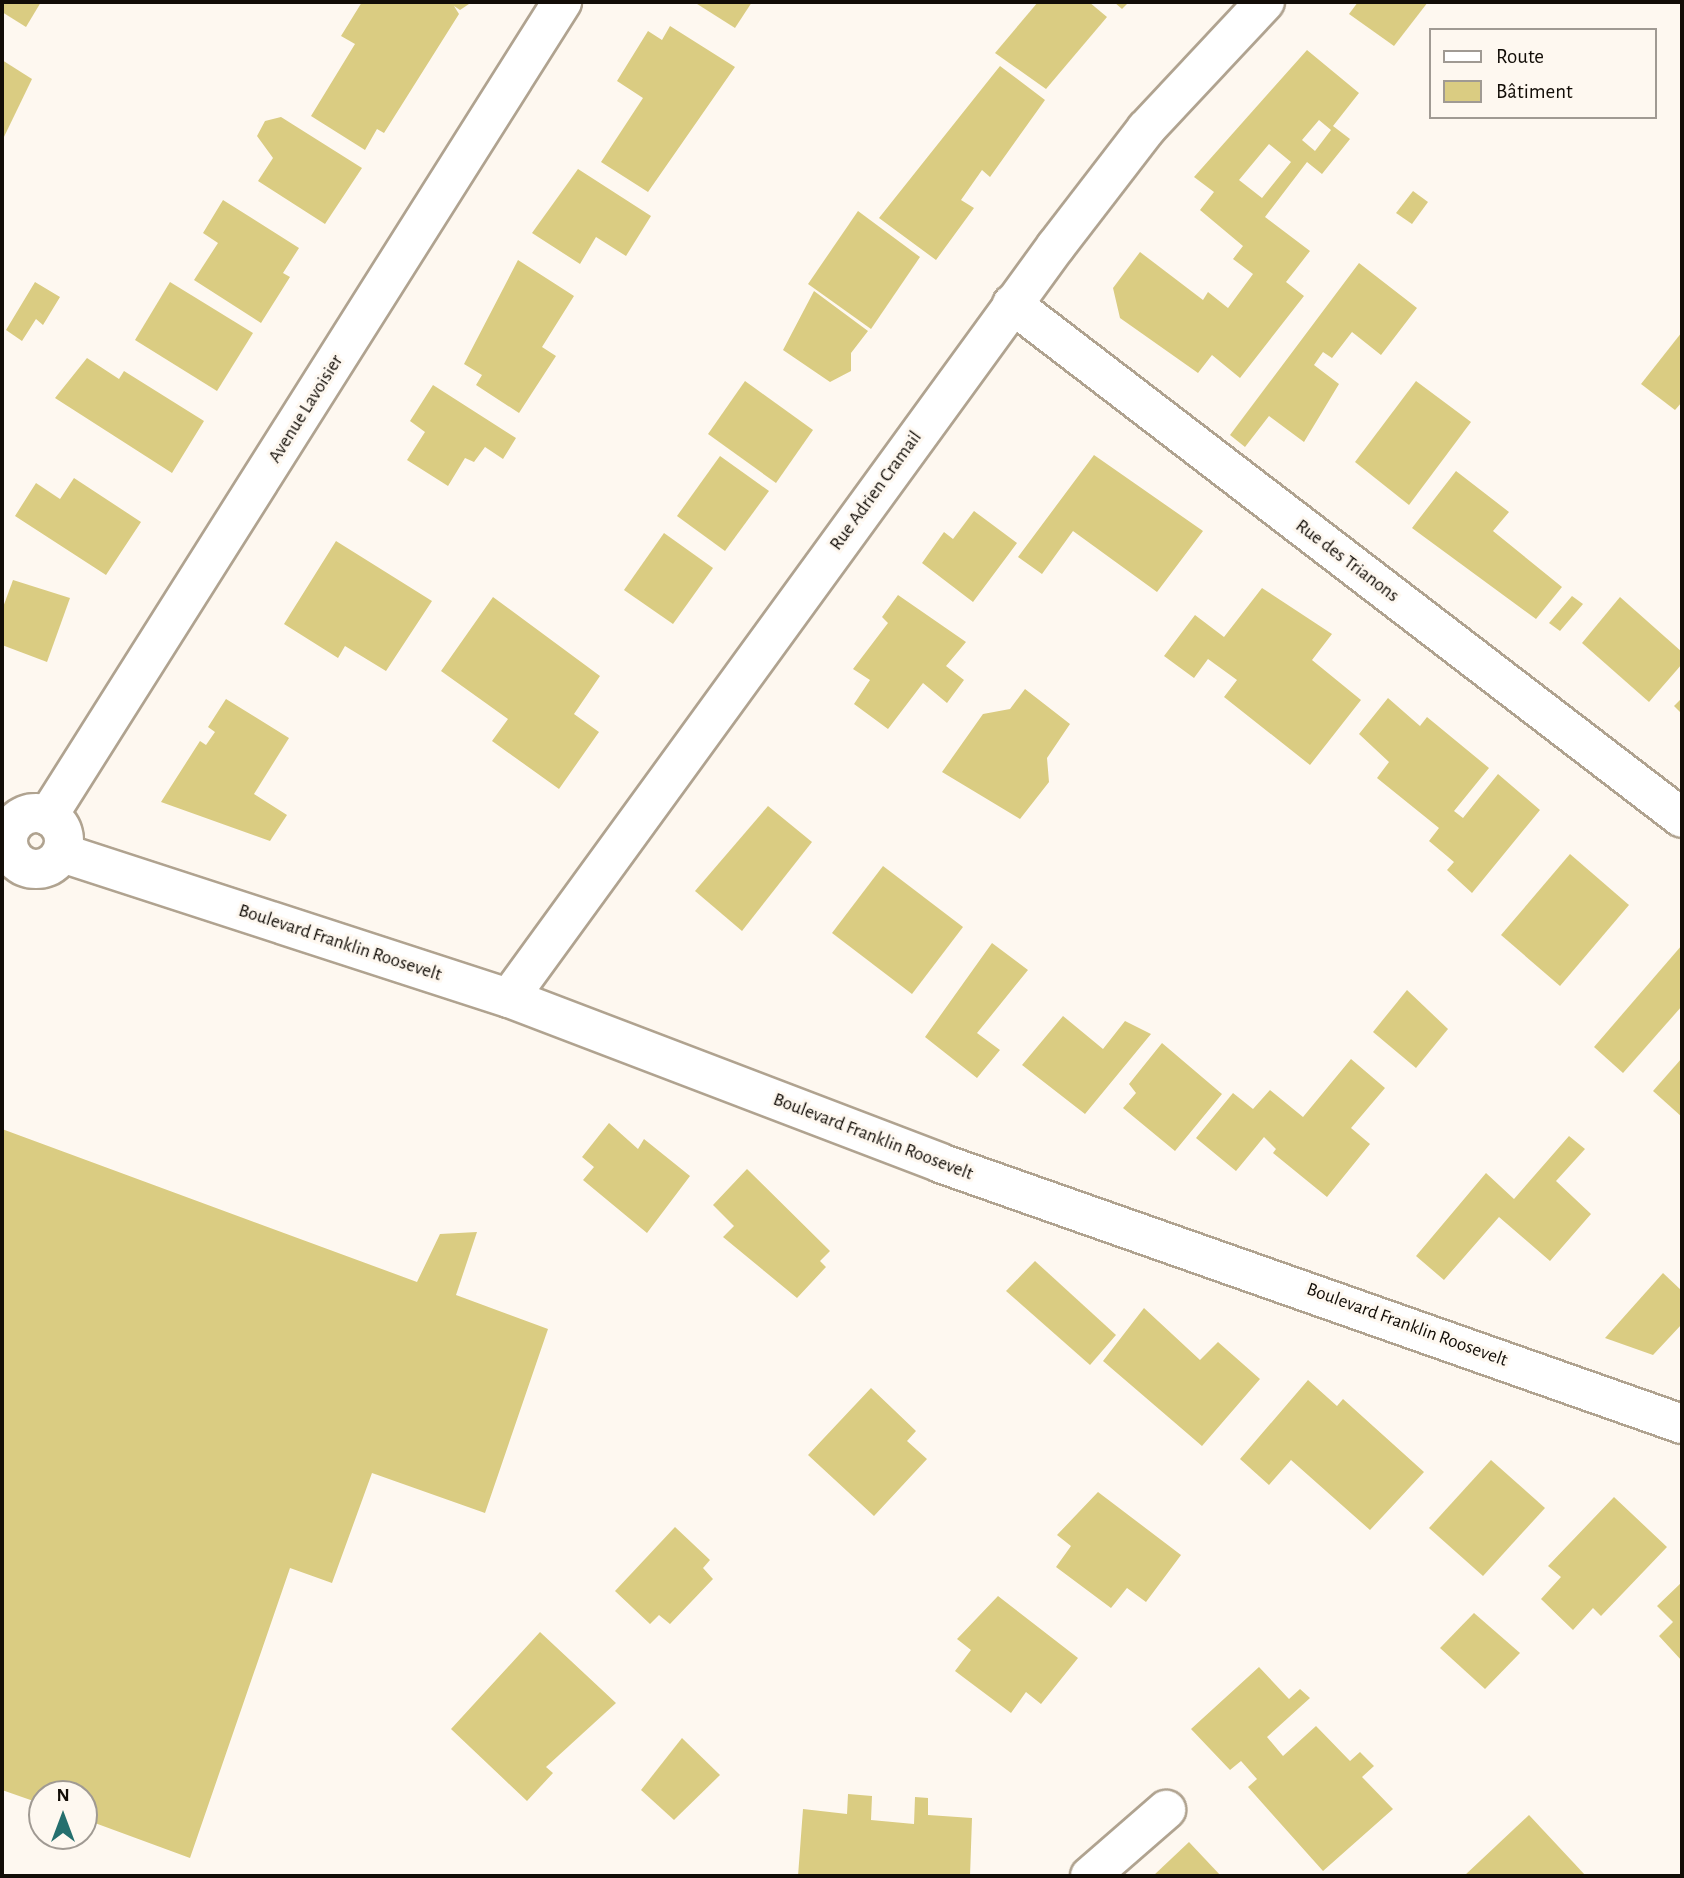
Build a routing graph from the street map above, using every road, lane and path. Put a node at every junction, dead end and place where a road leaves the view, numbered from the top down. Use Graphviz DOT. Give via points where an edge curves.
graph roads {
  1 [pos="562,2"];
  2 [pos="1265,2"];
  3 [pos="1012,304"];
  4 [pos="48,816"];
  5 [pos="1682,818"];
  6 [pos="7,848"];
  7 [pos="62,853"];
  8 [pos="509,998"];
  9 [pos="1682,1424"];
  10 [pos="1166,1810"];
  11 [pos="1090,1876"];
  1 -- 4 [label="street, Avenue Lavoisier"];
  2 -- 3 [label="street, Rue Adrien Cramail" via="1146,129"];
  3 -- 5 [label="street, Rue des Trianons"];
  3 -- 8 [label="street, Rue Adrien Cramail"];
  4 -- 6 [label="street" via="23,816"];
  4 -- 7 [label="street" via="62,830"];
  6 -- 7 [label="street" via="39,869"];
  7 -- 8 [label="street, Boulevard Franklin Roosevelt"];
  8 -- 9 [label="street, Boulevard Franklin Roosevelt" via="940,1163"];
  10 -- 11 [label="street"];
}
